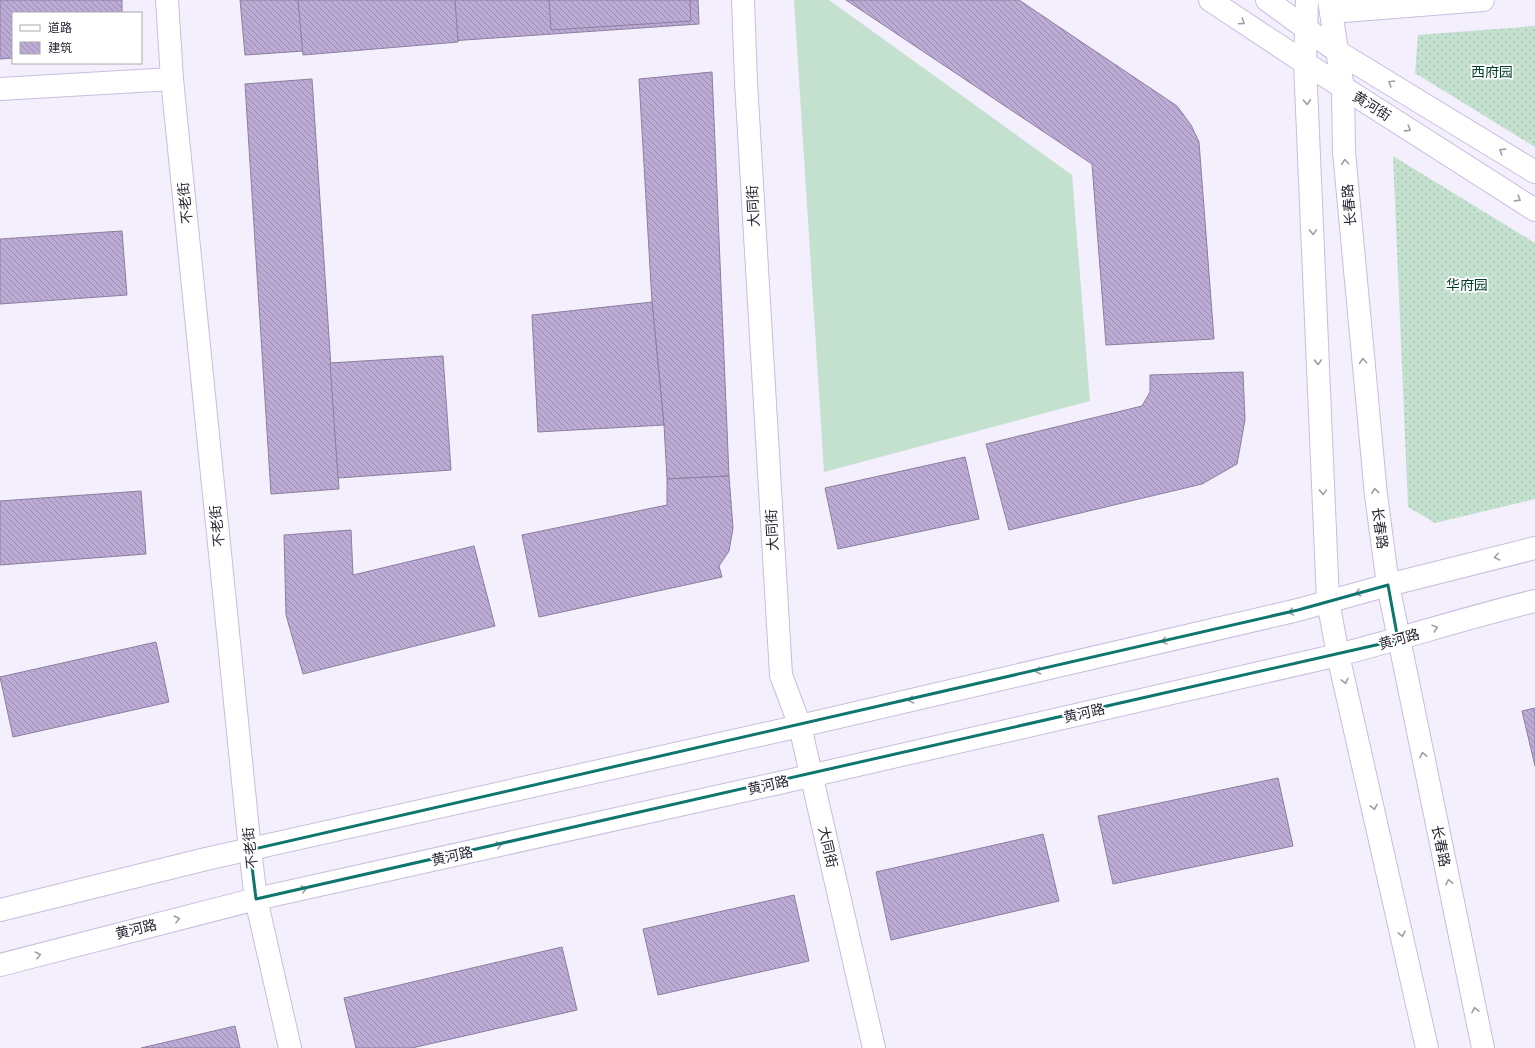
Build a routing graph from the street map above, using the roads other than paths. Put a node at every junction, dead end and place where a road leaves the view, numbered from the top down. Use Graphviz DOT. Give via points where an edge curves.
graph roads {
  1 [pos="167,0"];
  2 [pos="743,0"];
  3 [pos="1210,0"];
  4 [pos="1267,0"];
  5 [pos="1307,0"];
  6 [pos="1483,0"];
  7 [pos="1330,6"];
  8 [pos="1306,29"];
  9 [pos="1338,52"];
  10 [pos="1304,63"];
  11 [pos="172,79"];
  12 [pos="1343,88"];
  13 [pos="0,89"];
  14 [pos="1535,172"];
  15 [pos="1535,210"];
  16 [pos="1535,548"];
  17 [pos="1388,585"];
  18 [pos="1328,601"];
  19 [pos="1535,601"];
  20 [pos="1398,640"];
  21 [pos="1338,655"];
  22 [pos="800,726"];
  23 [pos="812,776"];
  24 [pos="250,850"];
  25 [pos="256,899"];
  26 [pos="0,910"];
  27 [pos="0,965"];
  28 [pos="290,1048"];
  29 [pos="874,1048"];
  30 [pos="1427,1048"];
  31 [pos="1483,1048"];
  1 -- 11 [label="main road, 不老街"];
  2 -- 22 [label="main road, 大同街" via="781,675"];
  3 -- 10 [label="main road, 黄河街, one-way"];
  4 -- 8 [label="main road, 黄河街"];
  5 -- 8 [label="main road"];
  6 -- 7 [label="main road"];
  7 -- 9 [label="main road, 长春路"];
  8 -- 9 [label="main road, 黄河街"];
  8 -- 10 [label="main road"];
  9 -- 12 [label="main road, 长春路"];
  14 -- 9 [label="main road, 黄河街, one-way"];
  10 -- 12 [label="main road, 黄河街"];
  10 -- 18 [label="main road, one-way"];
  11 -- 13 [label="main road"];
  11 -- 24 [label="main road, 不老街"];
  12 -- 15 [label="main road, 黄河街, one-way"];
  17 -- 12 [label="main road, 长春路, one-way" via="1375,488 1346,168"];
  16 -- 17 [label="main road, one-way"];
  17 -- 18 [label="main road, one-way"];
  17 -- 20 [label="main road, 长春路"];
  18 -- 21 [label="main road"];
  18 -- 22 [label="main road, one-way"];
  20 -- 19 [label="main road, 黄河路, one-way" via="1464,619"];
  20 -- 21 [label="main road, 黄河路"];
  31 -- 20 [label="main road, 长春路, one-way"];
  21 -- 23 [label="main road, 黄河路"];
  21 -- 30 [label="main road, one-way"];
  22 -- 23 [label="main road, 大同街"];
  22 -- 24 [label="main road"];
  25 -- 23 [label="main road, 黄河路, one-way"];
  23 -- 29 [label="main road, 大同街"];
  24 -- 25 [label="main road, 不老街"];
  24 -- 26 [label="main road"];
  27 -- 25 [label="main road, 黄河路, one-way"];
  25 -- 28 [label="main road, 不老街"];
}
